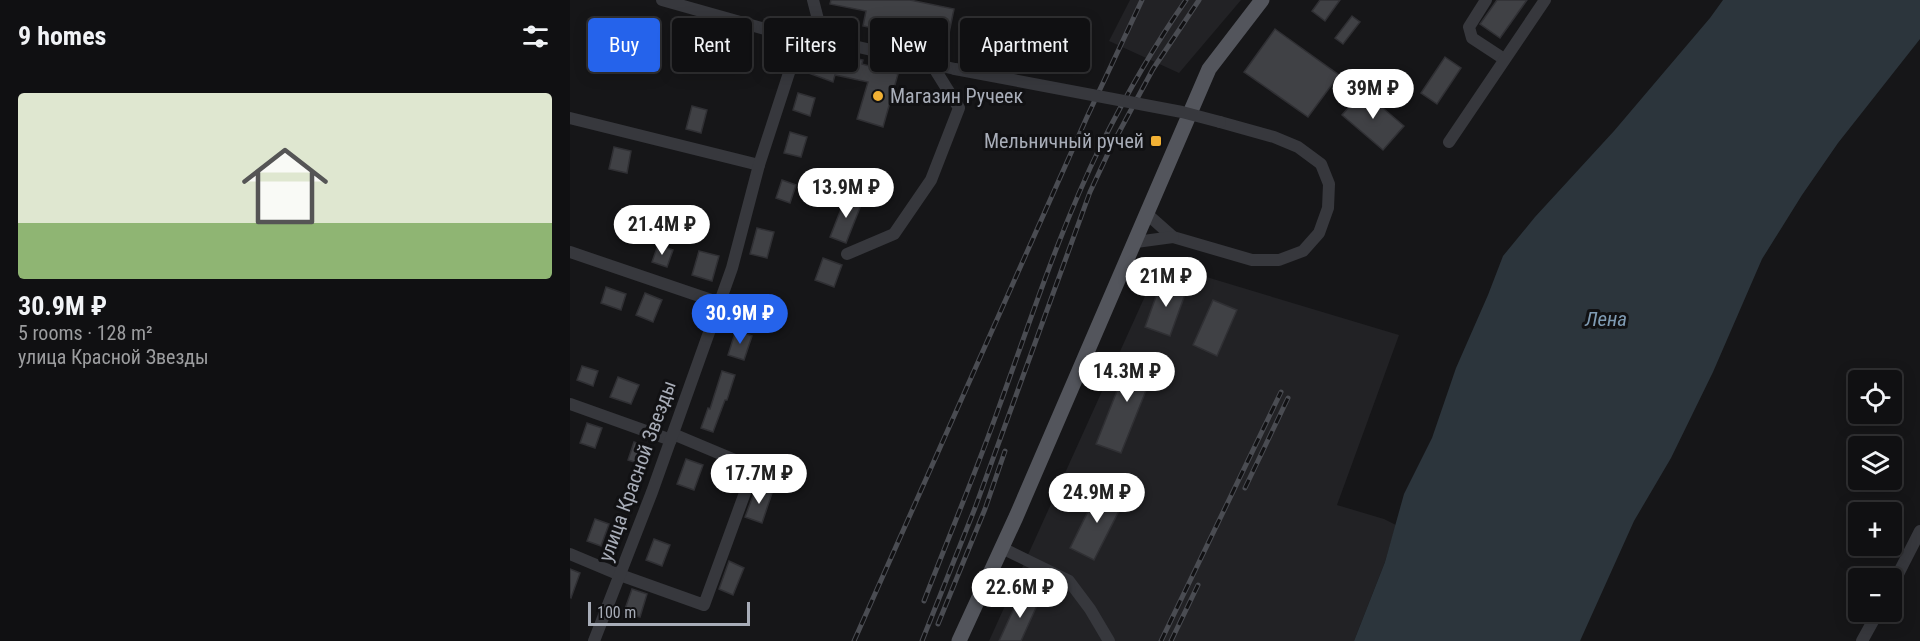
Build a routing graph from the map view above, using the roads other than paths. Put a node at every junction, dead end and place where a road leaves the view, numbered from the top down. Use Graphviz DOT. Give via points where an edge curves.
graph roads {
  1 [pos="662,0"];
  2 [pos="813,0"];
  3 [pos="1262,0"];
  4 [pos="1486,0"];
  5 [pos="1545,0"];
  6 [pos="684,3"];
  7 [pos="818,18"];
  8 [pos="764,28"];
  9 [pos="1504,59"];
  10 [pos="948,67"];
  11 [pos="789,72"];
  12 [pos="937,72"];
  13 [pos="570,118"];
  14 [pos="1449,142"];
  15 [pos="759,165"];
  16 [pos="1148,214"];
  17 [pos="1173,237"];
  18 [pos="1136,242"];
  19 [pos="570,252"];
  20 [pos="847,254"];
  21 [pos="720,303"];
  22 [pos="570,404"];
  23 [pos="672,437"];
  24 [pos="1920,531"];
  25 [pos="1002,548"];
  26 [pos="570,554"];
  27 [pos="1901,568"];
  28 [pos="620,575"];
  29 [pos="1872,622"];
  30 [pos="594,641"];
  31 [pos="959,641"];
  32 [pos="1109,641"];
  33 [pos="1862,641"];
  1 -- 6 [label="street"];
  2 -- 7 [label="street"];
  3 -- 16 [label="main road" via="1209,69"];
  4 -- 9 [label="street" via="1469,27 1472,38"];
  5 -- 9 [label="street"];
  6 -- 8 [label="street"];
  9 -- 14 [label="street"];
  10 -- 17 [label="street, bridge" via="1182,112 1274,137 1298,147 1321,164 1329,184 1328,208 1319,233 1303,251 1280,260 1252,260"];
  11 -- 15 [label="street, улица Красной Звезды"];
  12 -- 20 [label="street" via="959,108 931,180 894,234"];
  13 -- 15 [label="street"];
  15 -- 21 [label="street, улица Красной Звезды"];
  16 -- 17 [label="street"];
  16 -- 18 [label="main road"];
  17 -- 18 [label="street"];
  18 -- 25 [label="main road"];
  19 -- 21 [label="street"];
  21 -- 23 [label="street, улица Красной Звезды"];
  22 -- 23 [label="street"];
  23 -- 28 [label="street, улица Красной Звезды"];
  23 -- 28 [label="street" via="754,468 704,605"];
  24 -- 27 [label="street"];
  25 -- 31 [label="main road"];
  25 -- 32 [label="street" via="1069,581"];
  26 -- 28 [label="street"];
  28 -- 30 [label="street, улица Красной Звезды"];
  29 -- 33 [label="street"];
}
